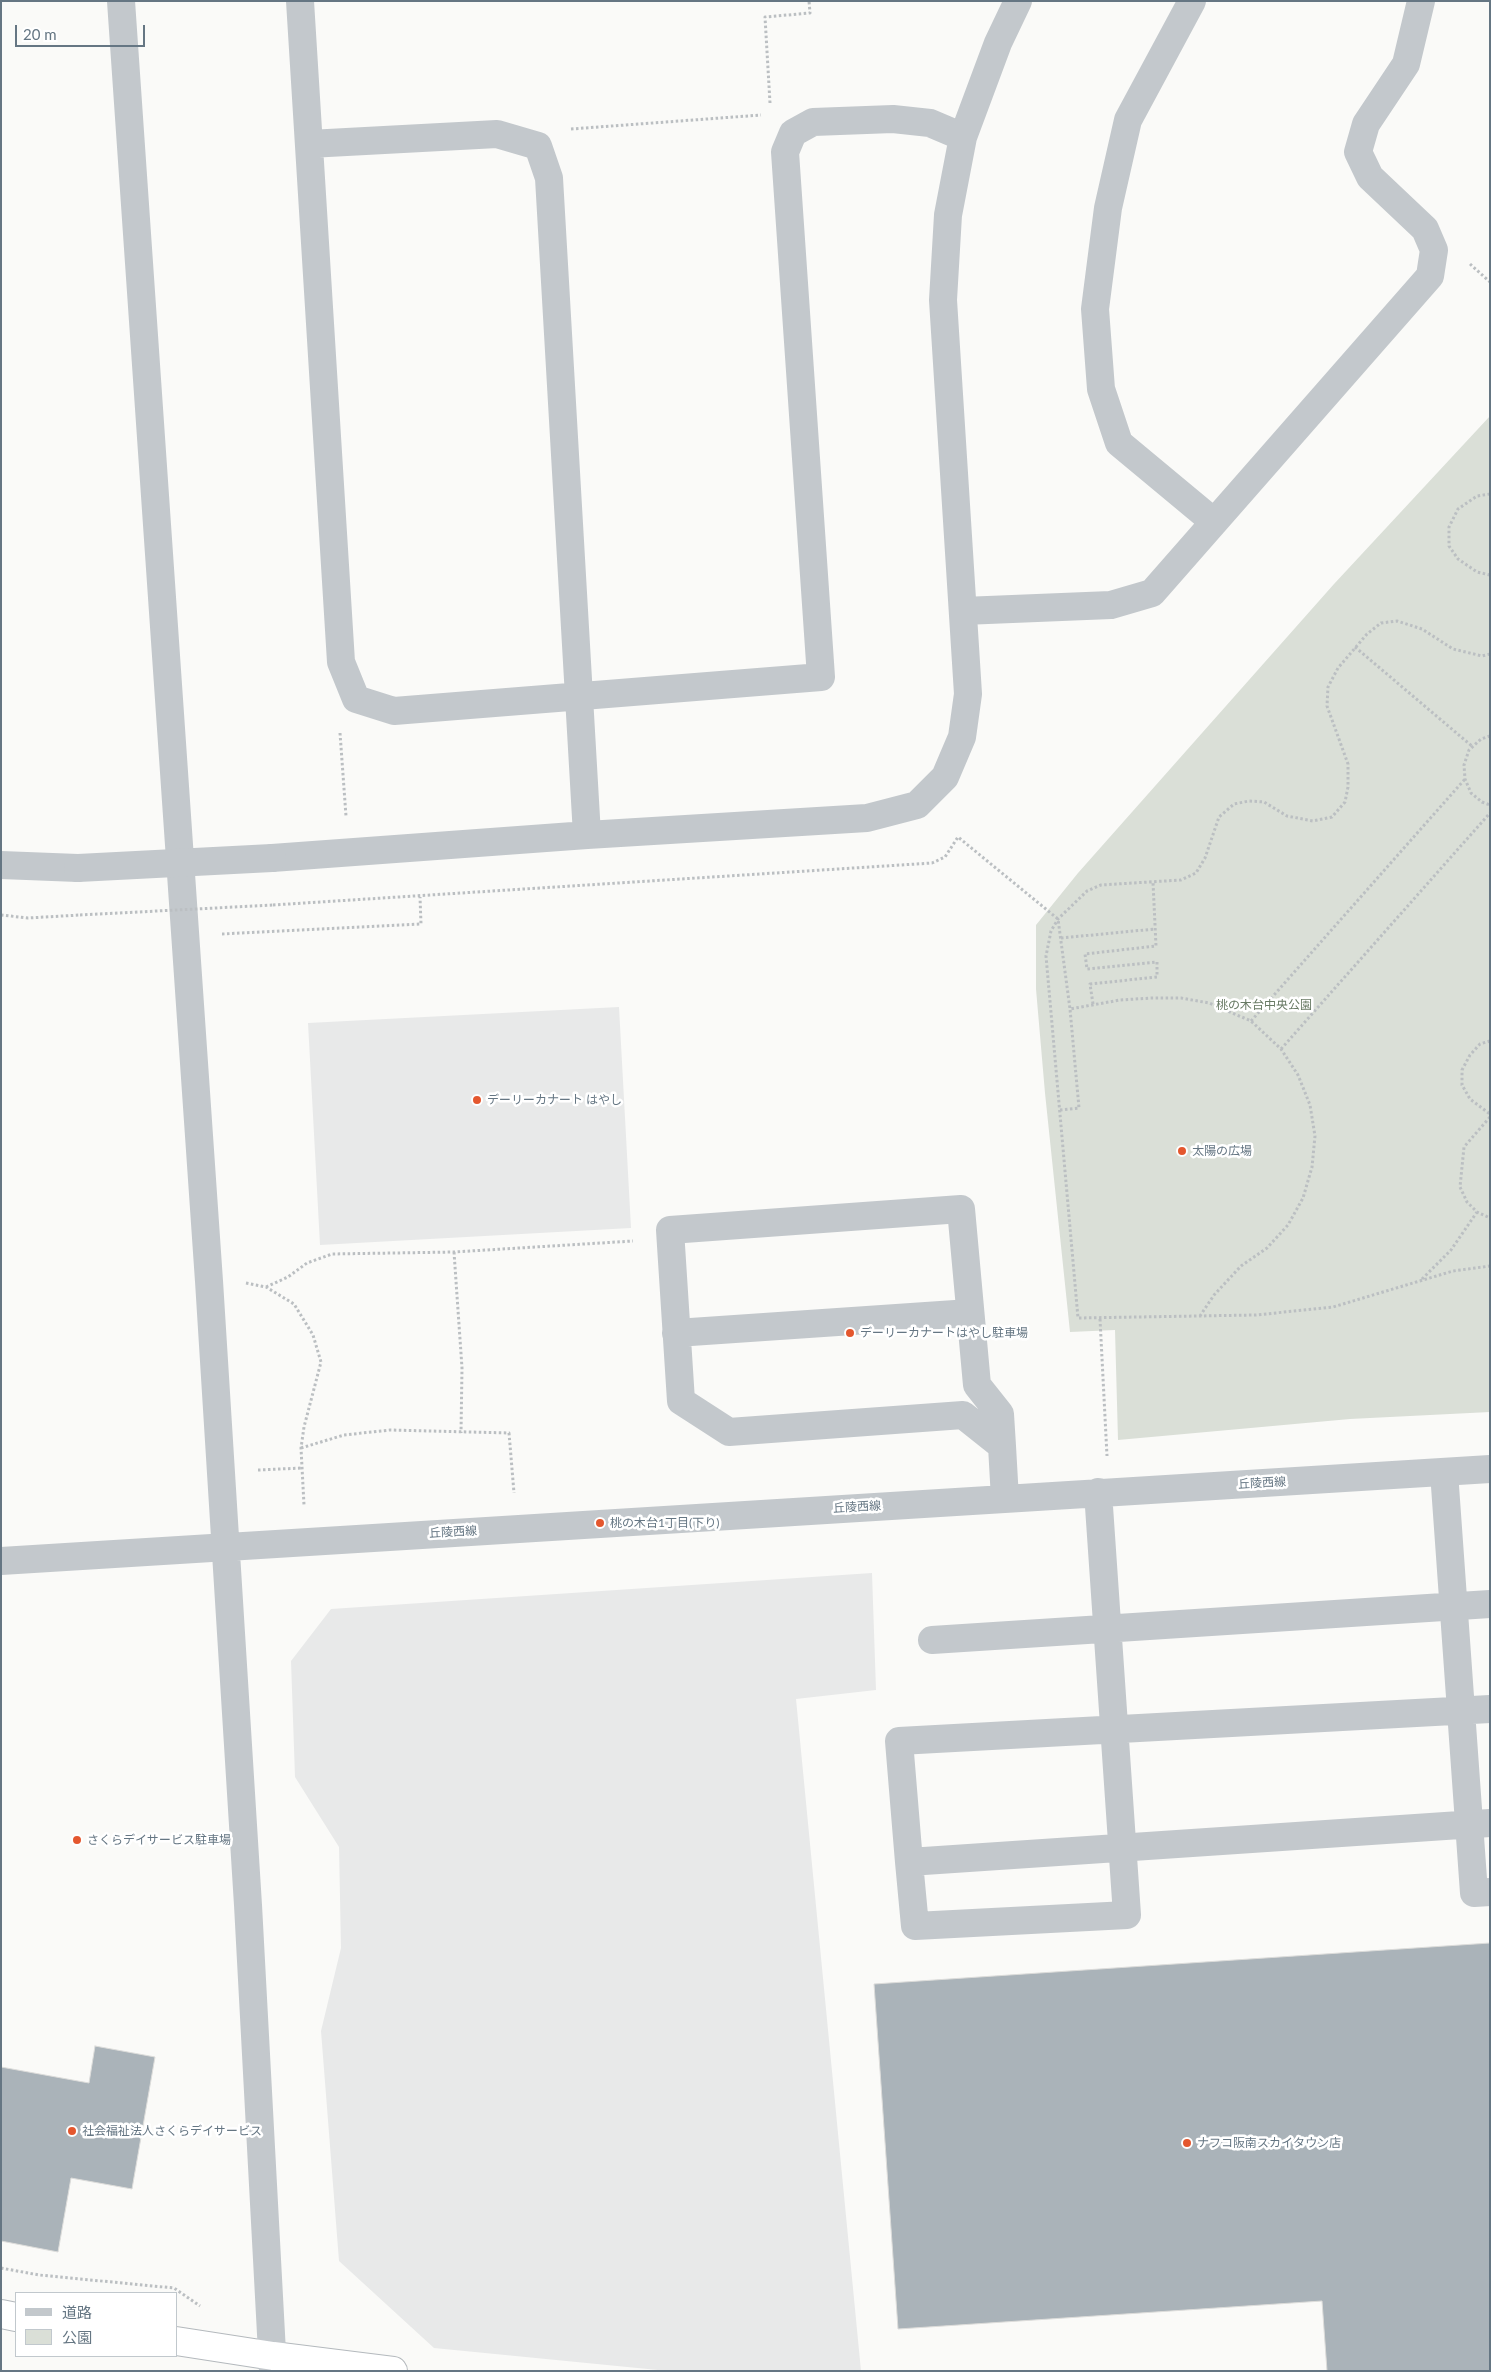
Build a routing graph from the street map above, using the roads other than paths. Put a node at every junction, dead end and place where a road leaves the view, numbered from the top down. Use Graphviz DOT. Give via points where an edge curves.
graph roads {
  1 [pos="121,1"];
  2 [pos="300,1"];
  3 [pos="1018,1"];
  4 [pos="1192,1"];
  5 [pos="1421,1"];
  6 [pos="963,137"];
  7 [pos="309,144"];
  8 [pos="1214,522"];
  9 [pos="963,611"];
  10 [pos="577,695"];
  11 [pos="587,835"];
  12 [pos="1,865"];
  13 [pos="970,1313"];
  14 [pos="676,1333"];
  15 [pos="1002,1446"];
  16 [pos="1490,1469"];
  17 [pos="1444,1472"];
  18 [pos="1103,1492"];
  19 [pos="1005,1499"];
  20 [pos="225,1546"];
  21 [pos="1,1561"];
  22 [pos="1490,1604"];
  23 [pos="1454,1606"];
  24 [pos="1107,1629"];
  25 [pos="932,1640"];
  26 [pos="1490,1709"];
  27 [pos="1461,1711"];
  28 [pos="1114,1730"];
  29 [pos="1480,1824"];
  30 [pos="1122,1848"];
  31 [pos="910,1862"];
  32 [pos="1490,1892"];
  33 [pos="1,2314"];
  34 [pos="15,2317"];
  35 [pos="178,2341"];
  36 [pos="273,2364"];
  37 [pos="393,2371"];
  1 -- 20 [label="street"];
  2 -- 7 [label="street"];
  3 -- 6 [label="street" via="998,43"];
  4 -- 8 [label="street" via="1128,120 1108,208 1095,309 1101,389 1119,443"];
  5 -- 8 [label="street" via="1406,64 1366,124 1358,152 1370,177 1425,229 1434,250 1430,276"];
  6 -- 9 [label="street" via="948,215 943,300"];
  6 -- 10 [label="street" via="930,123 893,119 813,122 793,133 785,152 822,677"];
  7 -- 10 [label="street" via="341,662 356,699 394,711"];
  7 -- 10 [label="street" via="497,134 538,146 550,178"];
  8 -- 9 [label="street" via="1152,592 1111,605"];
  9 -- 11 [label="street" via="968,694 962,737 945,777 917,805 867,818"];
  10 -- 11 [label="street"];
  11 -- 12 [label="street, bridge" via="272,858 78,868"];
  13 -- 14 [label="street"];
  13 -- 14 [label="street" via="961,1209 670,1230"];
  13 -- 15 [label="street" via="977,1385 1000,1414"];
  14 -- 15 [label="street" via="681,1401 729,1432 963,1415"];
  15 -- 19 [label="street"];
  16 -- 17 [label="street, 丘陵西線"];
  17 -- 18 [label="street, 丘陵西線"];
  17 -- 23 [label="street"];
  18 -- 19 [label="street, 丘陵西線"];
  18 -- 24 [label="street"];
  19 -- 20 [label="street, 丘陵西線"];
  20 -- 21 [label="street, 丘陵西線"];
  20 -- 36 [label="street"];
  22 -- 23 [label="street"];
  23 -- 24 [label="street"];
  23 -- 27 [label="street"];
  24 -- 25 [label="street"];
  24 -- 28 [label="street"];
  26 -- 27 [label="street"];
  27 -- 28 [label="street"];
  27 -- 29 [label="street"];
  28 -- 30 [label="street"];
  28 -- 31 [label="street" via="899,1741"];
  29 -- 30 [label="street"];
  29 -- 32 [label="street" via="1474,1893"];
  30 -- 31 [label="street"];
  30 -- 31 [label="street" via="1127,1915 915,1926"];
  33 -- 34 [label="highway"];
  35 -- 36 [label="highway"];
  36 -- 37 [label="highway"];
}
